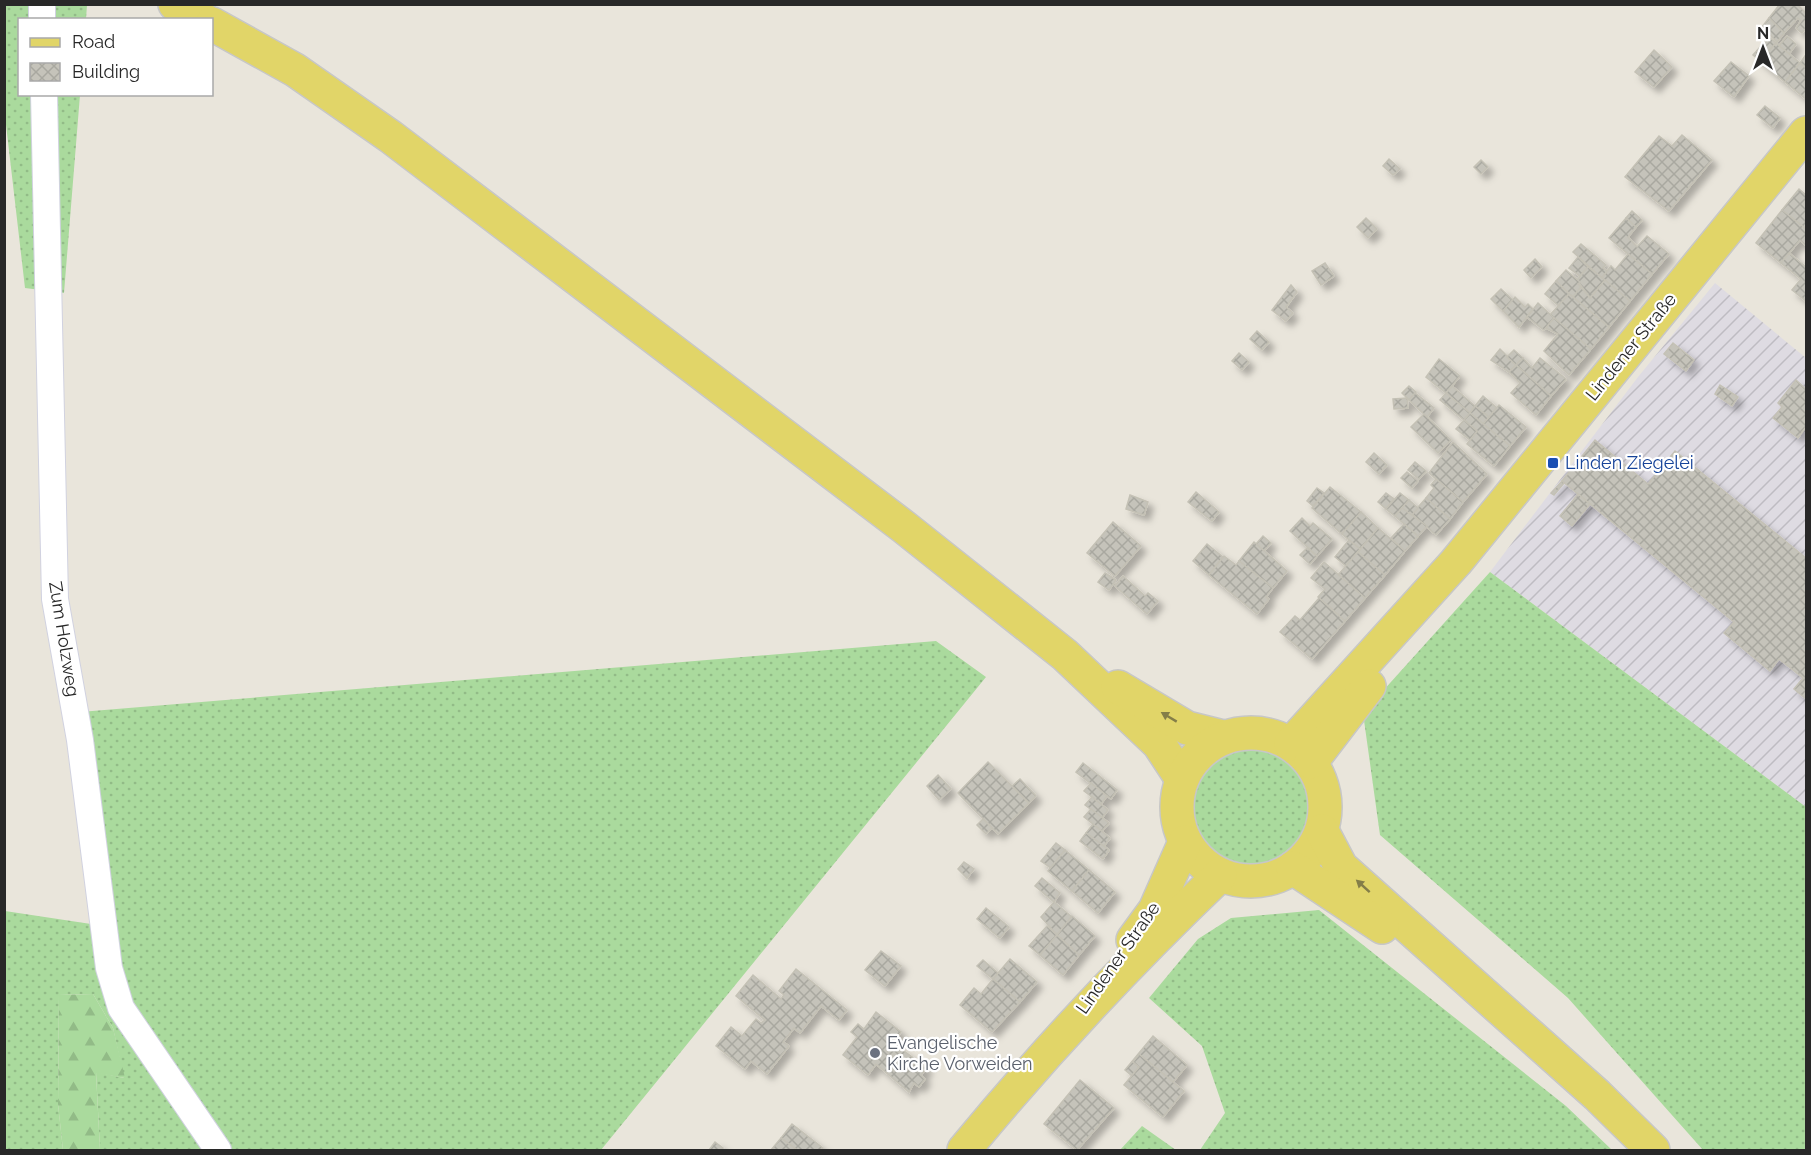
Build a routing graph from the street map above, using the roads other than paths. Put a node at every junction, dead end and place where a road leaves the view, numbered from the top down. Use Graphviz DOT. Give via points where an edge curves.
graph roads {
  1 [pos="175,4"];
  2 [pos="200,18"];
  3 [pos="213,25"];
  4 [pos="44,96"];
  5 [pos="1806,133"];
  6 [pos="1065,655"];
  7 [pos="1223,738"];
  8 [pos="1301,753"];
  9 [pos="1182,779"];
  10 [pos="1322,831"];
  11 [pos="1185,842"];
  12 [pos="1293,868"];
  13 [pos="1220,875"];
  14 [pos="1501,1008"];
  15 [pos="1061,1039"];
  16 [pos="218,1150"];
  17 [pos="964,1150"];
  18 [pos="1653,1150"];
  1 -- 2 [label="main road"];
  3 -- 6 [label="main road" via="296,70 400,144 895,520"];
  4 -- 16 [label="street, Zum Holzweg" via="55,599 80,740 109,968 122,1008"];
  5 -- 8 [label="main road, Lindener Straße" via="1456,562 1334,735"];
  7 -- 6 [label="main road, one-way" via="1187,728"];
  6 -- 9 [label="main road" via="1159,744"];
  7 -- 8 [label="main road" via="1246,732 1270,735"];
  7 -- 9 [label="main road" via="1206,748"];
  8 -- 10 [label="main road" via="1320,778 1325,796"];
  9 -- 11 [label="main road" via="1176,800"];
  10 -- 12 [label="main road" via="1310,852"];
  14 -- 10 [label="main road, one-way" via="1341,867"];
  11 -- 13 [label="main road" via="1200,861"];
  11 -- 15 [label="main road, Lindener Straße" via="1155,910"];
  12 -- 13 [label="main road" via="1258,881"];
  12 -- 14 [label="main road"];
  13 -- 15 [label="main road, Lindener Straße"];
  14 -- 18 [label="main road"];
  15 -- 17 [label="main road, Lindener Straße"];
}
